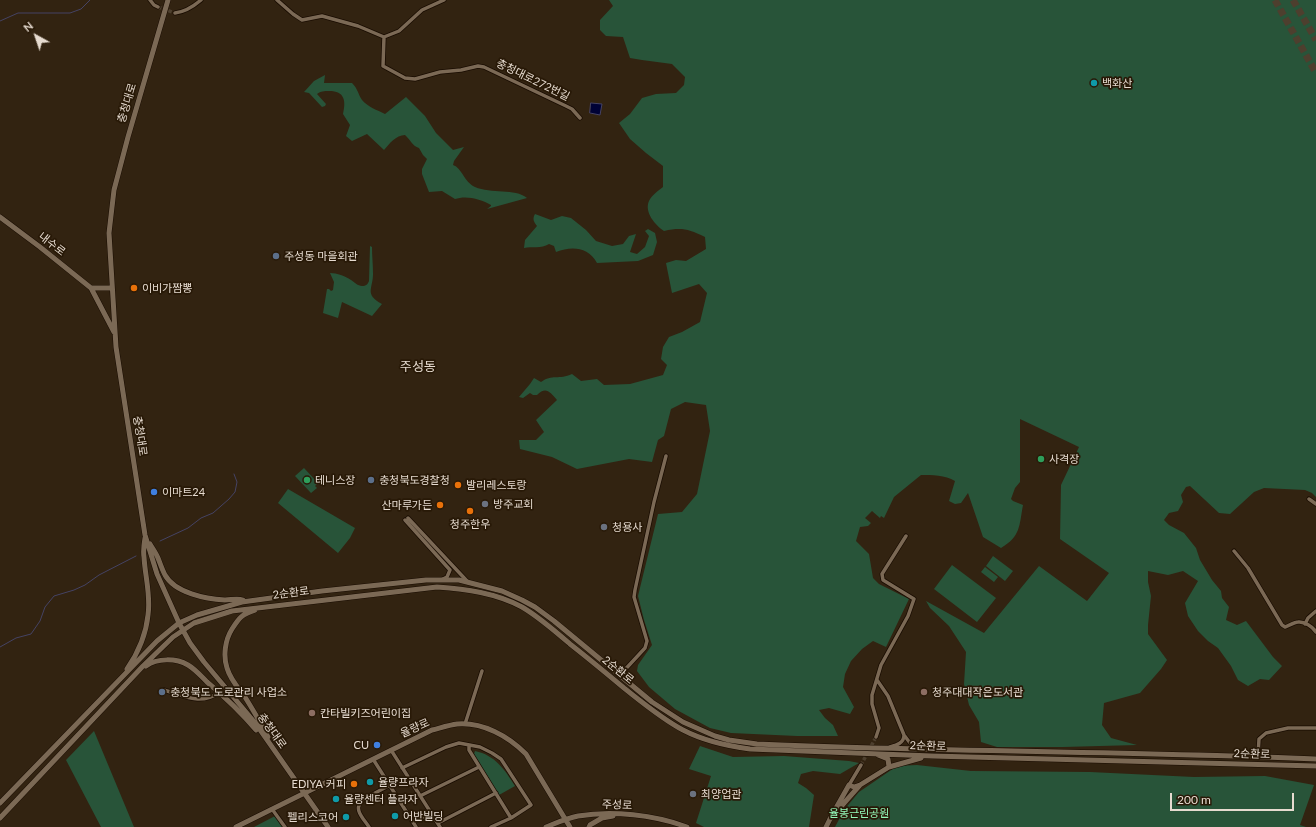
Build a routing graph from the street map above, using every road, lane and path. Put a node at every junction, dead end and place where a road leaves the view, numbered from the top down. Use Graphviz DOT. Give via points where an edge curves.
graph roads {
  1 [pos="150,0"];
  2 [pos="168,0"];
  3 [pos="201,0"];
  4 [pos="277,0"];
  5 [pos="444,0"];
  6 [pos="158,6"];
  7 [pos="175,13"];
  8 [pos="384,37"];
  9 [pos="580,118"];
  10 [pos="0,217"];
  11 [pos="91,288"];
  12 [pos="111,288"];
  13 [pos="115,334"];
  14 [pos="666,456"];
  15 [pos="1309,499"];
  16 [pos="1316,504"];
  17 [pos="145,535"];
  18 [pos="906,536"];
  19 [pos="1234,550"];
  20 [pos="441,580"];
  21 [pos="469,583"];
  22 [pos="248,601"];
  23 [pos="268,606"];
  24 [pos="1316,611"];
  25 [pos="179,623"];
  26 [pos="1305,624"];
  27 [pos="182,630"];
  28 [pos="1316,632"];
  29 [pos="482,671"];
  30 [pos="136,674"];
  31 [pos="620,675"];
  32 [pos="877,680"];
  33 [pos="118,681"];
  34 [pos="164,690"];
  35 [pos="220,692"];
  36 [pos="464,724"];
  37 [pos="1316,728"];
  38 [pos="904,735"];
  39 [pos="876,737"];
  40 [pos="469,745"];
  41 [pos="883,748"];
  42 [pos="390,750"];
  43 [pos="929,750"];
  44 [pos="274,751"];
  45 [pos="874,753"];
  46 [pos="932,756"];
  47 [pos="1258,756"];
  48 [pos="373,759"];
  49 [pos="1316,759"];
  50 [pos="861,765"];
  51 [pos="1316,766"];
  52 [pos="479,767"];
  53 [pos="890,767"];
  54 [pos="402,768"];
  55 [pos="390,785"];
  56 [pos="849,785"];
  57 [pos="860,785"];
  58 [pos="304,793"];
  59 [pos="496,793"];
  60 [pos="420,796"];
  61 [pos="0,803"];
  62 [pos="272,809"];
  63 [pos="432,813"];
  64 [pos="618,814"];
  65 [pos="0,818"];
  66 [pos="511,818"];
  67 [pos="566,819"];
  68 [pos="830,819"];
  69 [pos="413,822"];
  70 [pos="439,825"];
  71 [pos="236,827"];
  72 [pos="285,827"];
  73 [pos="328,827"];
  74 [pos="369,827"];
  75 [pos="416,827"];
  76 [pos="492,827"];
  77 [pos="546,827"];
  78 [pos="570,827"];
  79 [pos="589,827"];
  80 [pos="687,827"];
  81 [pos="826,827"];
  1 -- 6 [label="street"];
  2 -- 12 [label="street, 충청대로" via="114,190 109,233"];
  3 -- 7 [label="street"];
  4 -- 8 [label="street" via="302,20 322,16 358,26"];
  5 -- 8 [label="street" via="422,10 403,28"];
  8 -- 9 [label="street, 충청대로272번길" via="383,66 405,78 415,80 440,72 484,67 572,109"];
  10 -- 11 [label="street, 내수로"];
  11 -- 12 [label="street"];
  11 -- 13 [label="street"];
  12 -- 13 [label="street, 충청대로"];
  13 -- 17 [label="street, 충청대로"];
  14 -- 31 [label="street" via="634,597 647,641 645,648"];
  15 -- 16 [label="street"];
  17 -- 22 [label="street" via="164,575 179,588 213,598"];
  17 -- 25 [label="street, 충청대로" via="157,574"];
  17 -- 33 [label="street" via="148,614 138,652"];
  18 -- 32 [label="street" via="882,574 884,580 914,599 908,616 881,665"];
  19 -- 26 [label="street" via="1248,568 1282,625 1285,627 1298,622"];
  20 -- 21 [label="street, 2순환로"];
  20 -- 21 [label="street" via="447,577 450,570 406,519"];
  20 -- 22 [label="street, 2순환로"];
  21 -- 31 [label="street, 2순환로" via="502,592 535,607"];
  22 -- 25 [label="street, 2순환로" via="218,608"];
  23 -- 27 [label="street, 2순환로" via="232,611 194,623"];
  23 -- 44 [label="street" via="246,613 239,619 228,635 225,650 231,678 262,724"];
  23 -- 45 [label="street, 2순환로" via="437,587 481,592 529,612 647,706 677,727 696,736 750,749"];
  24 -- 26 [label="street"];
  25 -- 27 [label="street, 충청대로"];
  25 -- 33 [label="street, 2순환로"];
  26 -- 28 [label="street"];
  27 -- 30 [label="street, 2순환로"];
  27 -- 44 [label="street, 충청대로" via="204,662 256,724"];
  29 -- 36 [label="street"];
  30 -- 35 [label="street" via="151,663 162,660 179,662 188,665"];
  30 -- 65 [label="street, 2순환로"];
  31 -- 41 [label="street, 2순환로" via="673,716 690,726 729,740 757,744"];
  32 -- 38 [label="street" via="888,696"];
  32 -- 39 [label="street" via="872,695 879,728"];
  33 -- 61 [label="street, 2순환로"];
  34 -- 35 [label="street" via="197,700 212,698"];
  35 -- 44 [label="street"];
  36 -- 42 [label="street, 율량로" via="432,730"];
  36 -- 67 [label="street, 율량로" via="492,730 520,748"];
  37 -- 47 [label="street" via="1288,728 1266,733 1259,739"];
  38 -- 41 [label="street" via="901,743"];
  38 -- 43 [label="street" via="910,743"];
  40 -- 52 [label="street" via="469,750"];
  40 -- 54 [label="street" via="460,743 446,747"];
  40 -- 66 [label="street" via="492,752 501,759 530,802 529,807"];
  41 -- 43 [label="street, 2순환로"];
  42 -- 48 [label="street, 율량로"];
  42 -- 54 [label="street"];
  43 -- 47 [label="street, 2순환로"];
  44 -- 58 [label="street, 충청대로"];
  45 -- 46 [label="street, 2순환로"];
  45 -- 53 [label="street" via="888,759"];
  46 -- 51 [label="street, 2순환로"];
  46 -- 53 [label="street"];
  47 -- 49 [label="street, 2순환로"];
  48 -- 55 [label="street"];
  48 -- 58 [label="street, 율량로"];
  50 -- 56 [label="street"];
  52 -- 59 [label="street"];
  52 -- 60 [label="street"];
  53 -- 57 [label="street"];
  54 -- 60 [label="street"];
  55 -- 69 [label="street"];
  55 -- 74 [label="street" via="359,803 358,811"];
  56 -- 57 [label="street"];
  56 -- 68 [label="street"];
  57 -- 68 [label="street"];
  58 -- 62 [label="street, 율량로"];
  58 -- 73 [label="street, 충청대로"];
  59 -- 66 [label="street"];
  59 -- 70 [label="street"];
  60 -- 63 [label="street"];
  62 -- 71 [label="street, 율량로"];
  62 -- 72 [label="street"];
  63 -- 69 [label="street"];
  63 -- 70 [label="street"];
  64 -- 67 [label="street, 주성로"];
  64 -- 79 [label="street" via="602,818"];
  64 -- 80 [label="street, 주성로" via="652,817"];
  66 -- 76 [label="street"];
  67 -- 77 [label="street, 주성로"];
  67 -- 78 [label="street, 율량로"];
  68 -- 81 [label="street"];
  69 -- 75 [label="street"];
}
